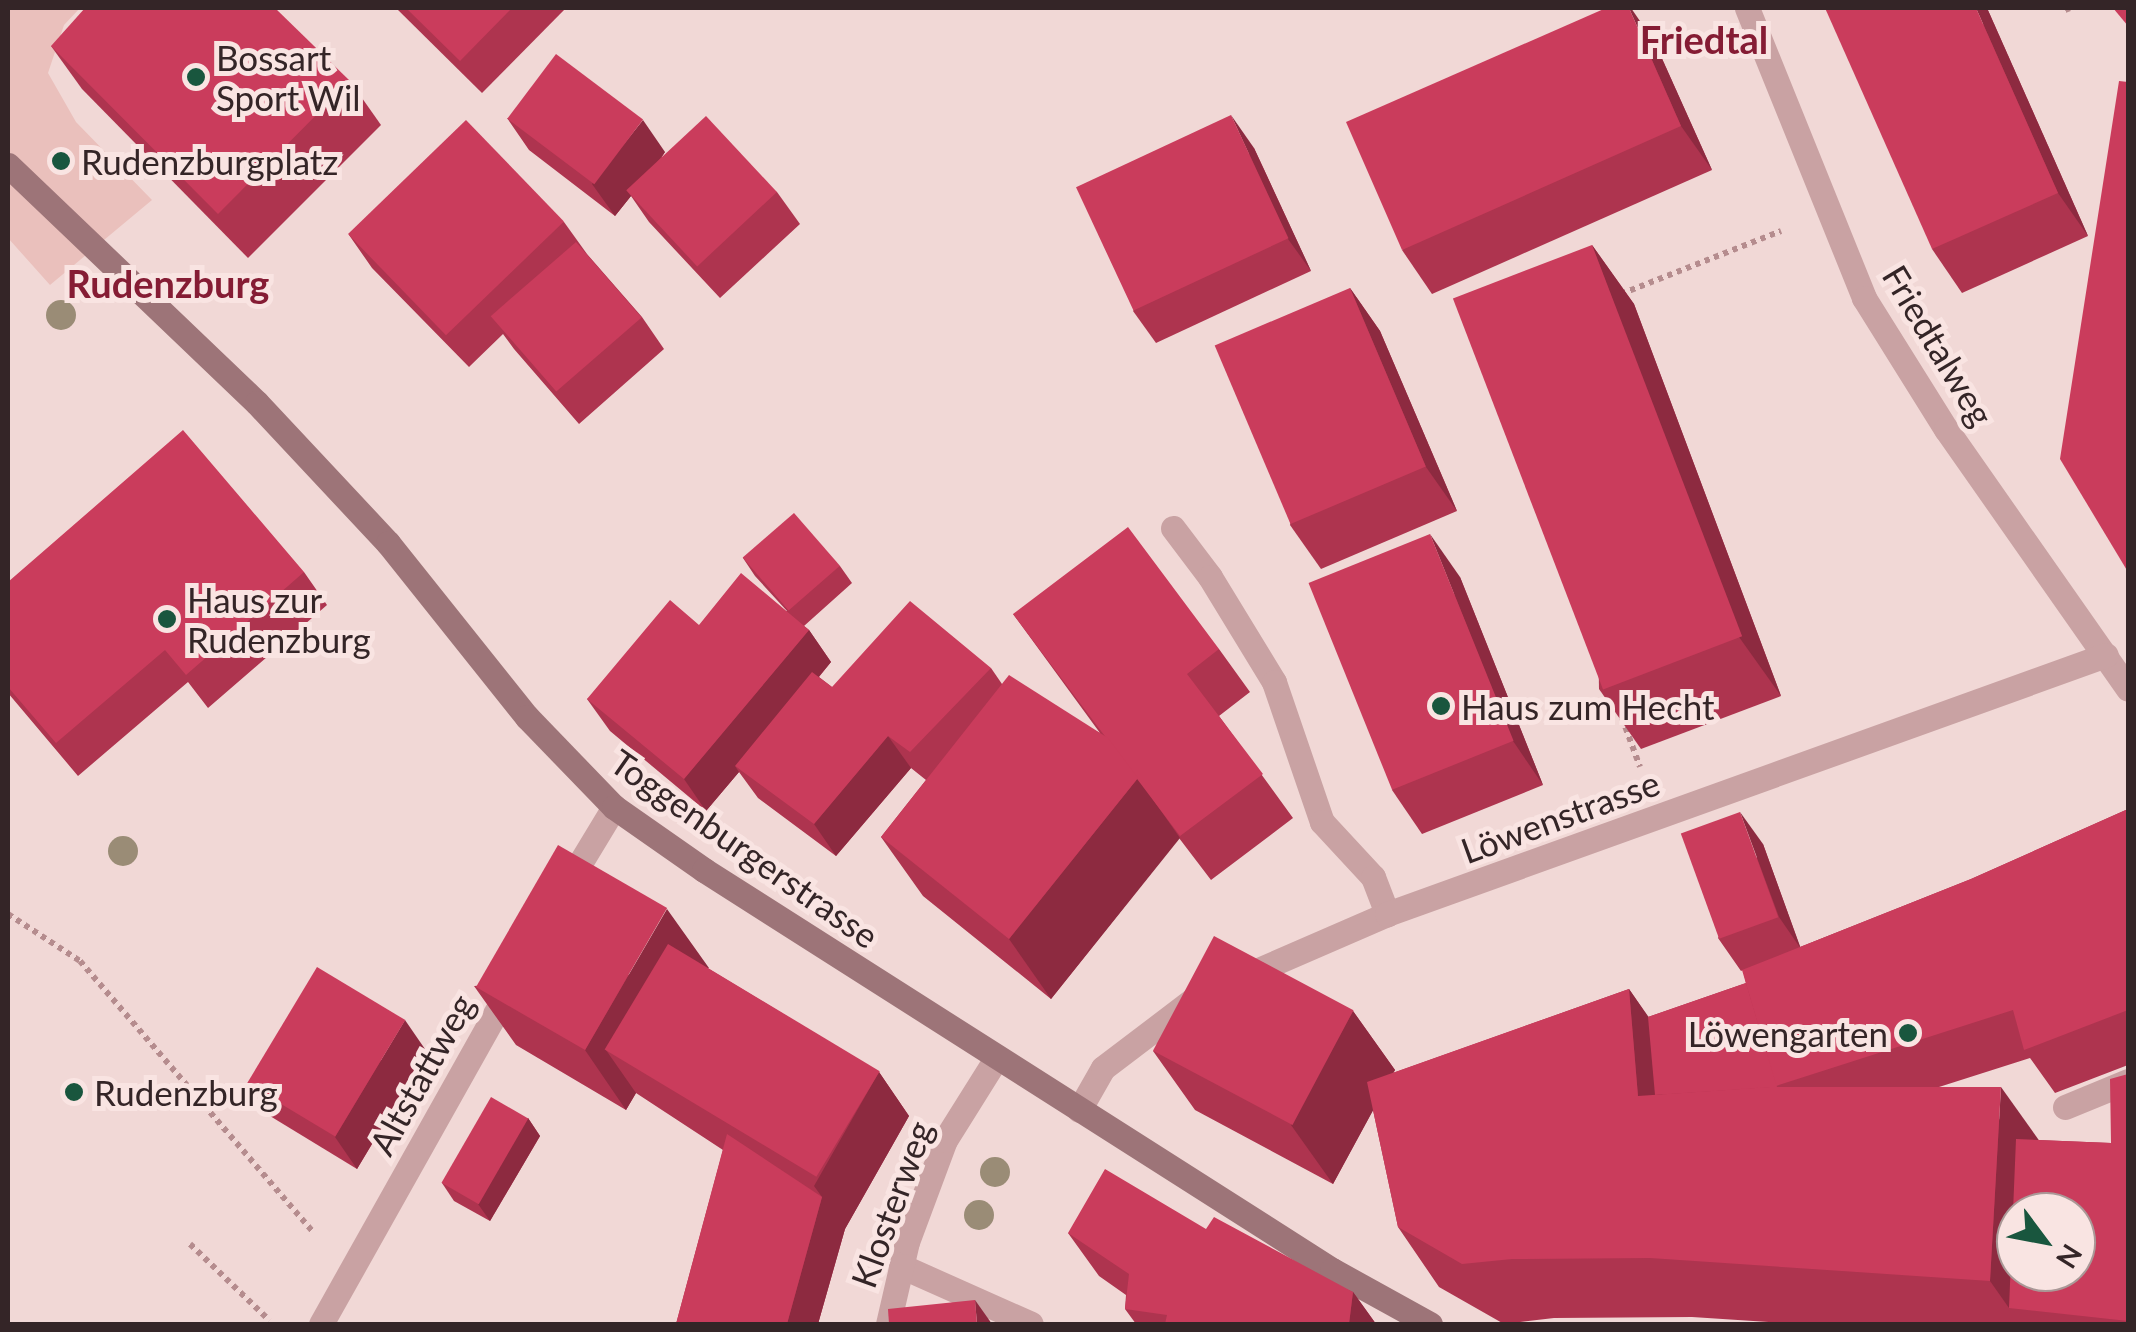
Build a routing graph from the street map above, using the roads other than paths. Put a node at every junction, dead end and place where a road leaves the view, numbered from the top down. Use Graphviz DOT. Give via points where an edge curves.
graph roads {
  1 [pos="1747,8"];
  2 [pos="8,165"];
  3 [pos="1173,528"];
  4 [pos="2106,654"];
  5 [pos="2128,689"];
  6 [pos="614,806"];
  7 [pos="1387,914"];
  8 [pos="550,916"];
  9 [pos="522,967"];
  10 [pos="997,1057"];
  11 [pos="2128,1081"];
  12 [pos="2065,1106"];
  13 [pos="1079,1110"];
  14 [pos="901,1266"];
  15 [pos="321,1324"];
  16 [pos="888,1324"];
  17 [pos="1031,1324"];
  18 [pos="1430,1324"];
  1 -- 4 [label="street, Friedtalweg" via="1864,298 1946,429"];
  2 -- 6 [label="main road, Toggenburgerstrasse" via="270,417 388,544 526,717"];
  3 -- 7 [label="street" via="1274,682 1322,822 1373,877"];
  4 -- 5 [label="street, Friedtalweg"];
  4 -- 7 [label="street, Löwenstrasse"];
  6 -- 8 [label="street"];
  6 -- 10 [label="main road, Toggenburgerstrasse"];
  7 -- 13 [label="street, Löwenstrasse" via="1194,998 1104,1068"];
  9 -- 15 [label="street, Altstattweg"];
  10 -- 13 [label="main road, Toggenburgerstrasse"];
  10 -- 14 [label="street, Klosterweg" via="945,1140"];
  11 -- 12 [label="street"];
  13 -- 18 [label="main road, Toggenburgerstrasse"];
  14 -- 16 [label="street, Klosterweg"];
  14 -- 17 [label="street"];
}
